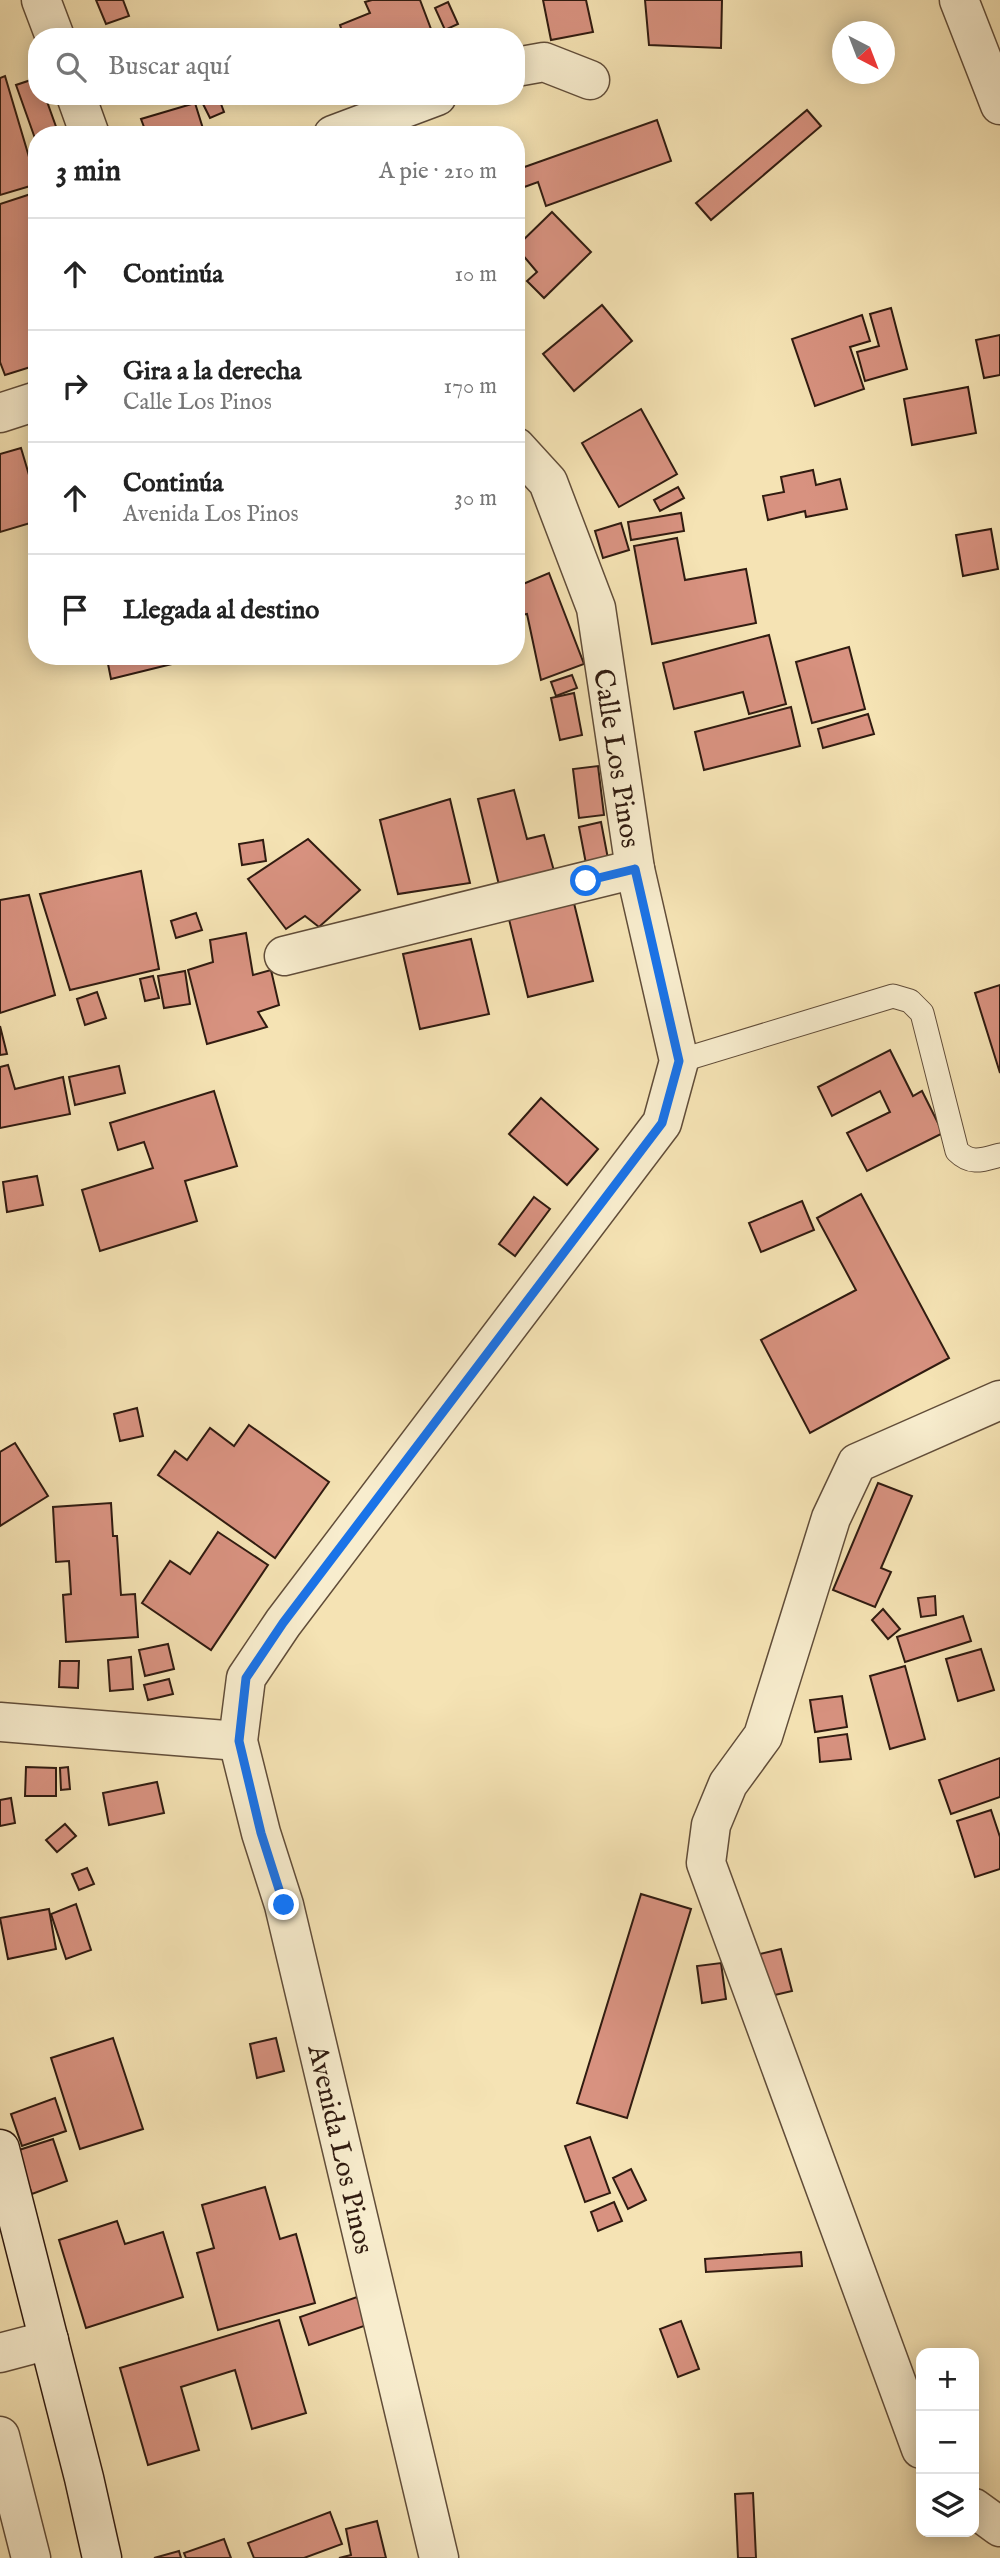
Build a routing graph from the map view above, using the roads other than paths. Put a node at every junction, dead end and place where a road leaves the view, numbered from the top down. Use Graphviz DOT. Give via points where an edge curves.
graph roads {
  1 [pos="41,0"];
  2 [pos="959,0"];
  3 [pos="52,28"];
  4 [pos="525,65"];
  5 [pos="590,80"];
  6 [pos="1000,104"];
  7 [pos="79,105"];
  8 [pos="413,105"];
  9 [pos="87,126"];
  10 [pos="357,126"];
  11 [pos="28,404"];
  12 [pos="0,413"];
  13 [pos="525,457"];
  14 [pos="635,869"];
  15 [pos="284,956"];
  16 [pos="679,1061"];
  17 [pos="1000,1155"];
  18 [pos="1000,1400"];
  19 [pos="0,1722"];
  20 [pos="239,1741"];
  21 [pos="0,2149"];
  22 [pos="49,2340"];
  23 [pos="0,2353"];
  24 [pos="916,2435"];
  25 [pos="0,2436"];
  26 [pos="979,2512"];
  27 [pos="1000,2527"];
  28 [pos="30,2558"];
  29 [pos="102,2558"];
  30 [pos="439,2558"];
  1 -- 3 [label="street"];
  2 -- 6 [label="street"];
  4 -- 5 [label="street" via="544,62"];
  7 -- 9 [label="street"];
  8 -- 10 [label="street"];
  11 -- 12 [label="street"];
  13 -- 14 [label="street, Calle Los Pinos" via="548,482 596,608"];
  14 -- 15 [label="street"];
  14 -- 16 [label="street, Calle Los Pinos"];
  16 -- 17 [label="lane" via="893,996 910,1001 922,1013 957,1151 966,1161"];
  16 -- 20 [label="street, Calle Los Pinos" via="662,1123 246,1678"];
  18 -- 24 [label="street" via="857,1463 831,1518 763,1737 728,1784 711,1825 706,1863"];
  19 -- 20 [label="street"];
  20 -- 30 [label="street, Avenida Los Pinos" via="284,1905"];
  21 -- 22 [label="street"];
  22 -- 23 [label="street"];
  22 -- 29 [label="street"];
  25 -- 28 [label="street"];
  26 -- 27 [label="street"];
}
